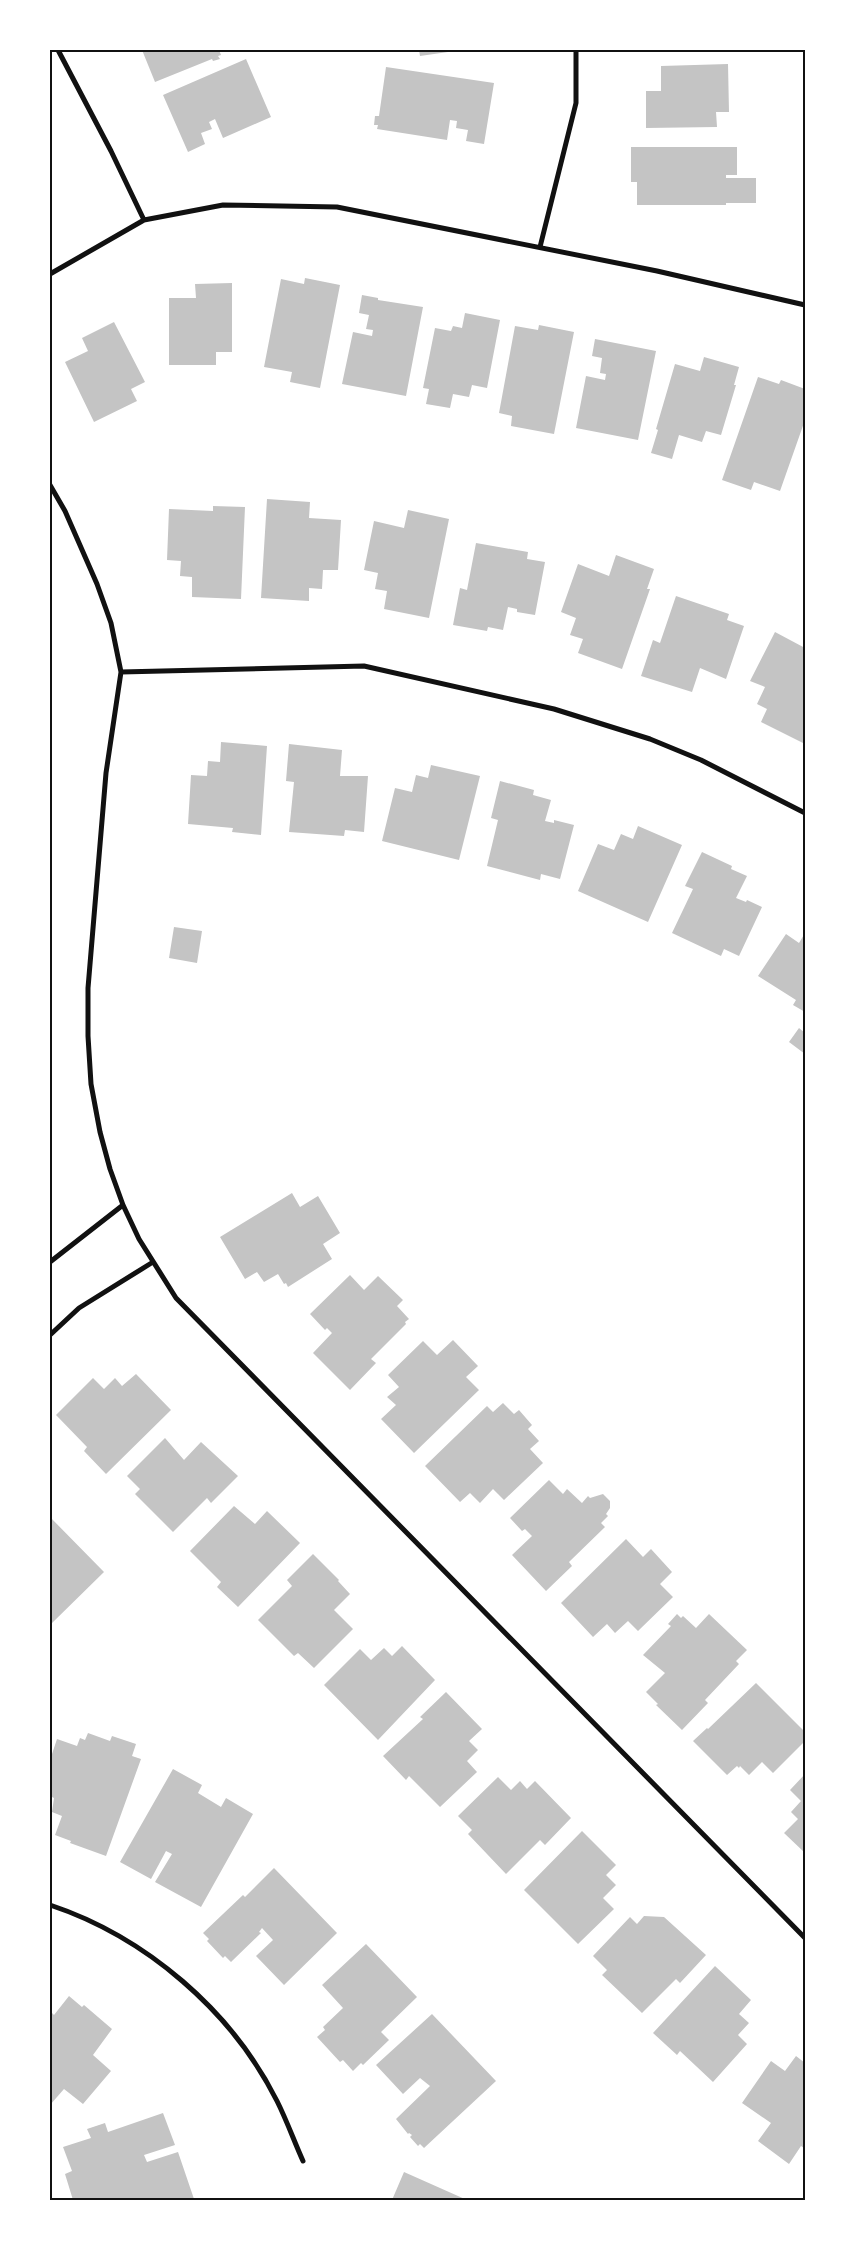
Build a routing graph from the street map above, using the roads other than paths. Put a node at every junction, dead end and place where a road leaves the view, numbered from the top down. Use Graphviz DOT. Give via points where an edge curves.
graph roads {
  1 [pos="58,50"];
  2 [pos="576,50"];
  3 [pos="144,220"];
  4 [pos="540,247"];
  5 [pos="50,274"];
  6 [pos="805,305"];
  7 [pos="50,485"];
  8 [pos="121,672"];
  9 [pos="805,812"];
  10 [pos="123,1205"];
  11 [pos="50,1262"];
  12 [pos="153,1262"];
  13 [pos="50,1335"];
  14 [pos="50,1906"];
  15 [pos="805,1938"];
  16 [pos="303,2161"];
  1 -- 3 [label="street"];
  2 -- 4 [label="street" via="576,103"];
  3 -- 4 [label="street" via="223,205 337,207"];
  3 -- 5 [label="street"];
  4 -- 6 [label="street"];
  7 -- 8 [label="street" via="97,584"];
  8 -- 9 [label="street" via="364,666 554,709 650,738"];
  8 -- 10 [label="street" via="106,773 88,988 88,1036 91,1084 100,1132"];
  10 -- 11 [label="street"];
  10 -- 12 [label="street"];
  12 -- 13 [label="street" via="79,1308"];
  12 -- 15 [label="street" via="176,1298"];
  14 -- 16 [label="street" via="90,1921 132,1944 202,1999 254,2062 278,2102"];
}
